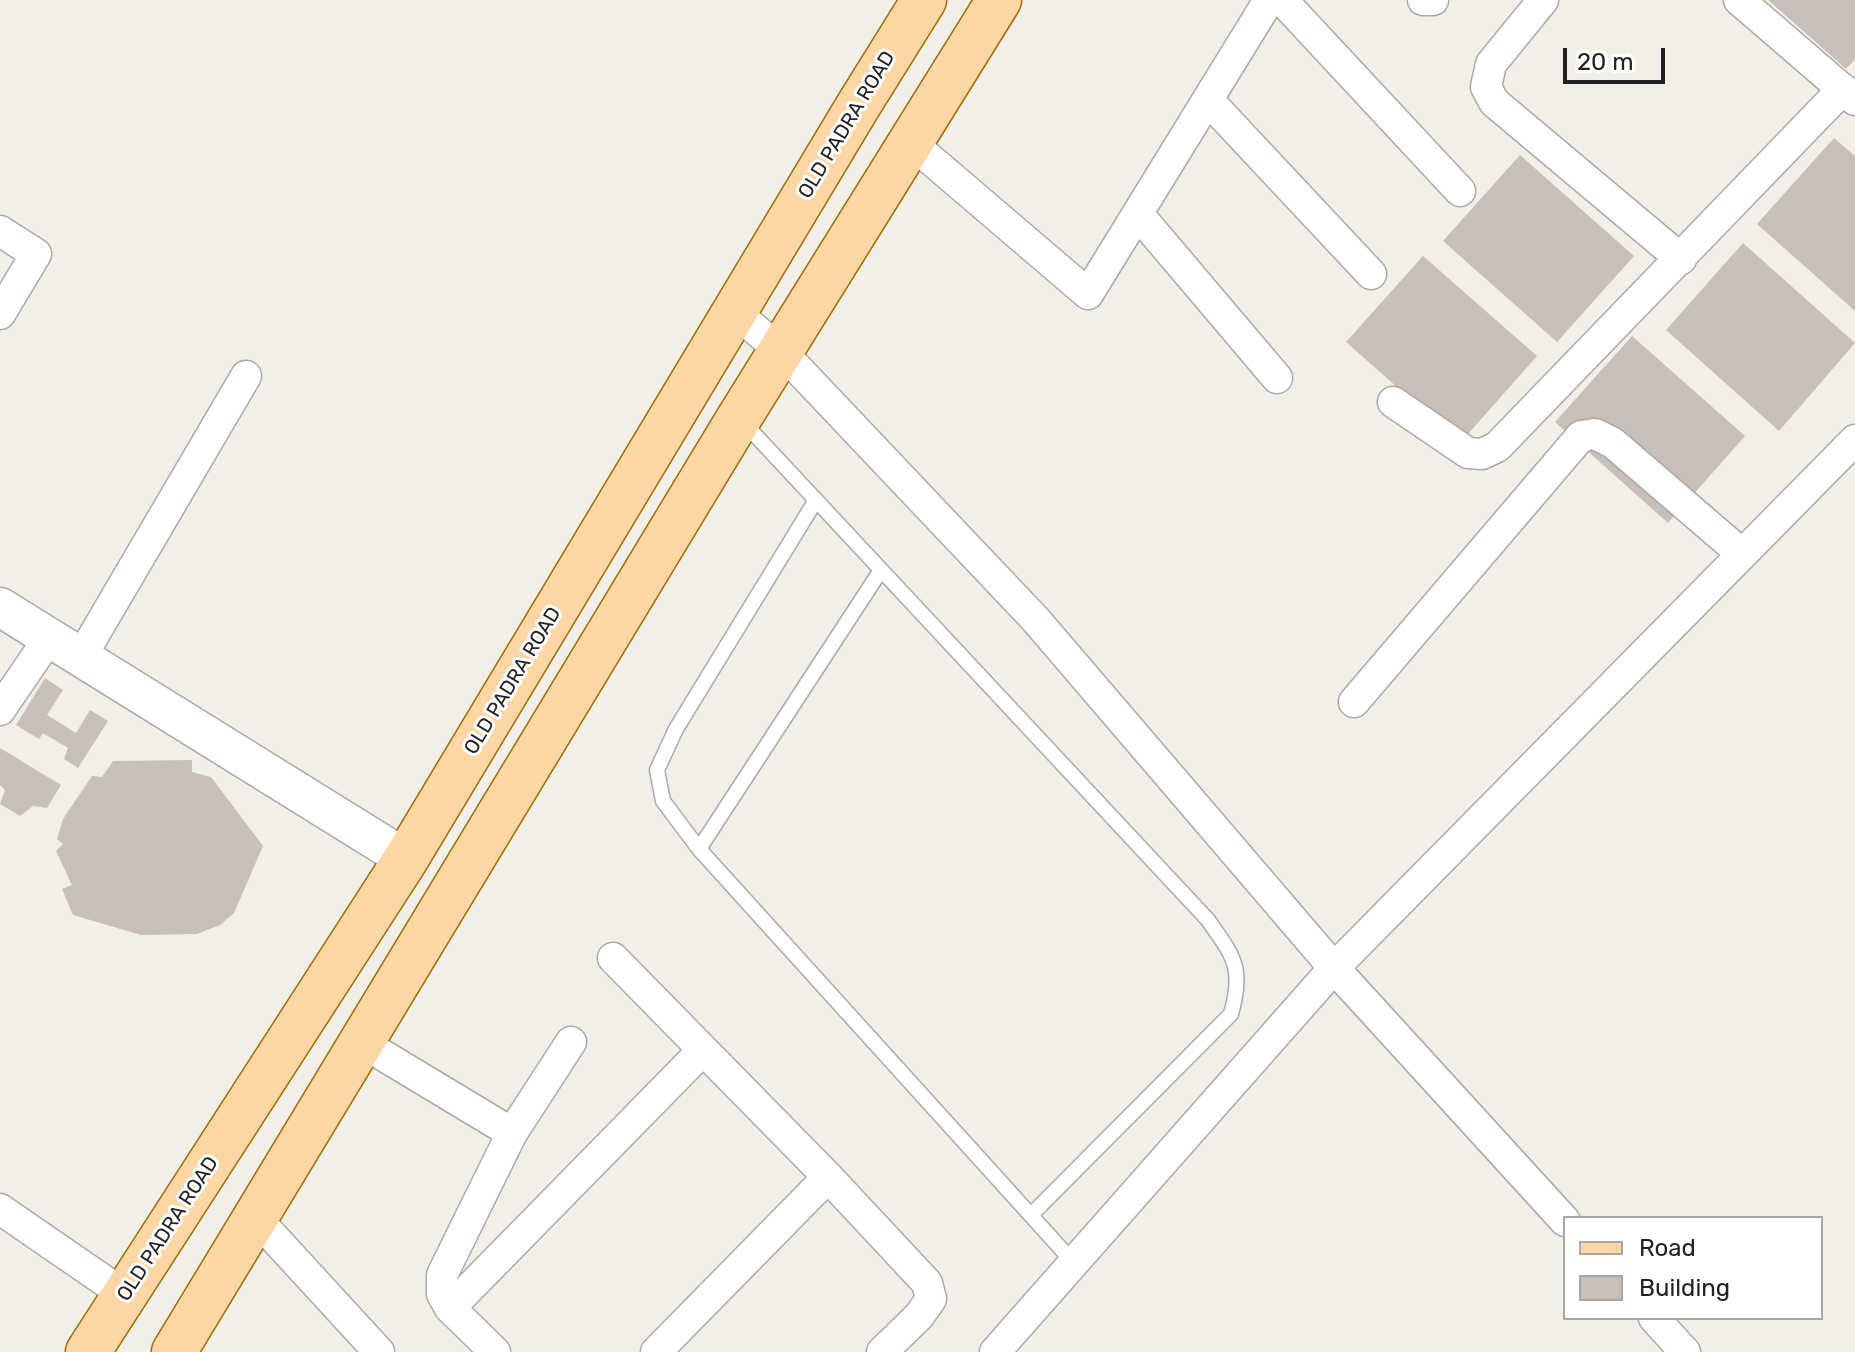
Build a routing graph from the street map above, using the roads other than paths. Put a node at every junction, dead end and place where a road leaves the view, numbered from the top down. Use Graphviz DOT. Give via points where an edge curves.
graph roads {
  1 [pos="924,0"];
  2 [pos="999,0"];
  3 [pos="1269,0"];
  4 [pos="1282,0"];
  5 [pos="1423,0"];
  6 [pos="1433,0"];
  7 [pos="1543,0"];
  8 [pos="1739,0"];
  9 [pos="1849,95"];
  10 [pos="1208,100"];
  11 [pos="909,141"];
  12 [pos="1460,191"];
  13 [pos="1138,214"];
  14 [pos="0,231"];
  15 [pos="1681,259"];
  16 [pos="1371,274"];
  17 [pos="735,312"];
  18 [pos="0,314"];
  19 [pos="782,352"];
  20 [pos="246,376"];
  21 [pos="1277,378"];
  22 [pos="1393,402"];
  23 [pos="739,418"];
  24 [pos="1855,440"];
  25 [pos="816,500"];
  26 [pos="1742,554"];
  27 [pos="881,570"];
  28 [pos="0,607"];
  29 [pos="65,647"];
  30 [pos="1354,702"];
  31 [pos="0,710"];
  32 [pos="699,849"];
  33 [pos="406,859"];
  34 [pos="613,958"];
  35 [pos="1334,968"];
  36 [pos="361,1042"];
  37 [pos="571,1042"];
  38 [pos="703,1050"];
  39 [pos="512,1133"];
  40 [pos="828,1177"];
  41 [pos="0,1209"];
  42 [pos="1031,1215"];
  43 [pos="255,1217"];
  44 [pos="1563,1219"];
  45 [pos="1074,1263"];
  46 [pos="125,1295"];
  47 [pos="450,1308"];
  48 [pos="1656,1320"];
  49 [pos="88,1352"];
  50 [pos="174,1352"];
  51 [pos="379,1352"];
  52 [pos="495,1352"];
  53 [pos="656,1352"];
  54 [pos="882,1352"];
  55 [pos="995,1352"];
  56 [pos="1685,1352"];
  1 -- 17 [label="main road, OLD PADRA ROAD"];
  2 -- 11 [label="main road"];
  3 -- 10 [label="street"];
  4 -- 12 [label="street"];
  5 -- 6 [label="street"];
  7 -- 15 [label="street" via="1491,64 1486,87 1494,102"];
  8 -- 9 [label="street"];
  9 -- 15 [label="street"];
  10 -- 13 [label="street"];
  10 -- 16 [label="street"];
  11 -- 13 [label="street" via="1088,294"];
  11 -- 19 [label="main road"];
  13 -- 21 [label="street"];
  14 -- 18 [label="street" via="36,254"];
  15 -- 22 [label="street" via="1497,447 1468,453"];
  17 -- 19 [label="street"];
  17 -- 33 [label="main road, OLD PADRA ROAD"];
  19 -- 23 [label="main road"];
  19 -- 35 [label="street" via="1036,620"];
  20 -- 29 [label="street"];
  23 -- 25 [label="lane"];
  23 -- 36 [label="main road"];
  24 -- 26 [label="street"];
  25 -- 27 [label="lane"];
  25 -- 32 [label="lane" via="676,729 657,770 663,801"];
  26 -- 30 [label="street" via="1613,443 1595,434 1581,436"];
  26 -- 35 [label="street"];
  27 -- 32 [label="lane"];
  27 -- 42 [label="lane" via="1208,920 1232,954 1239,986 1231,1014"];
  28 -- 29 [label="street"];
  29 -- 31 [label="street"];
  29 -- 33 [label="street"];
  32 -- 42 [label="lane"];
  33 -- 46 [label="main road, OLD PADRA ROAD"];
  34 -- 38 [label="street"];
  35 -- 44 [label="street"];
  35 -- 45 [label="street"];
  36 -- 39 [label="street"];
  36 -- 43 [label="main road"];
  37 -- 39 [label="street"];
  38 -- 40 [label="street"];
  38 -- 47 [label="street"];
  39 -- 47 [label="street" via="442,1275 442,1294"];
  40 -- 53 [label="street"];
  40 -- 54 [label="street" via="927,1283 931,1299"];
  41 -- 46 [label="street"];
  42 -- 45 [label="lane"];
  43 -- 50 [label="main road"];
  43 -- 51 [label="street"];
  45 -- 55 [label="street"];
  46 -- 49 [label="main road, OLD PADRA ROAD"];
  47 -- 52 [label="street"];
  48 -- 56 [label="street"];
}
